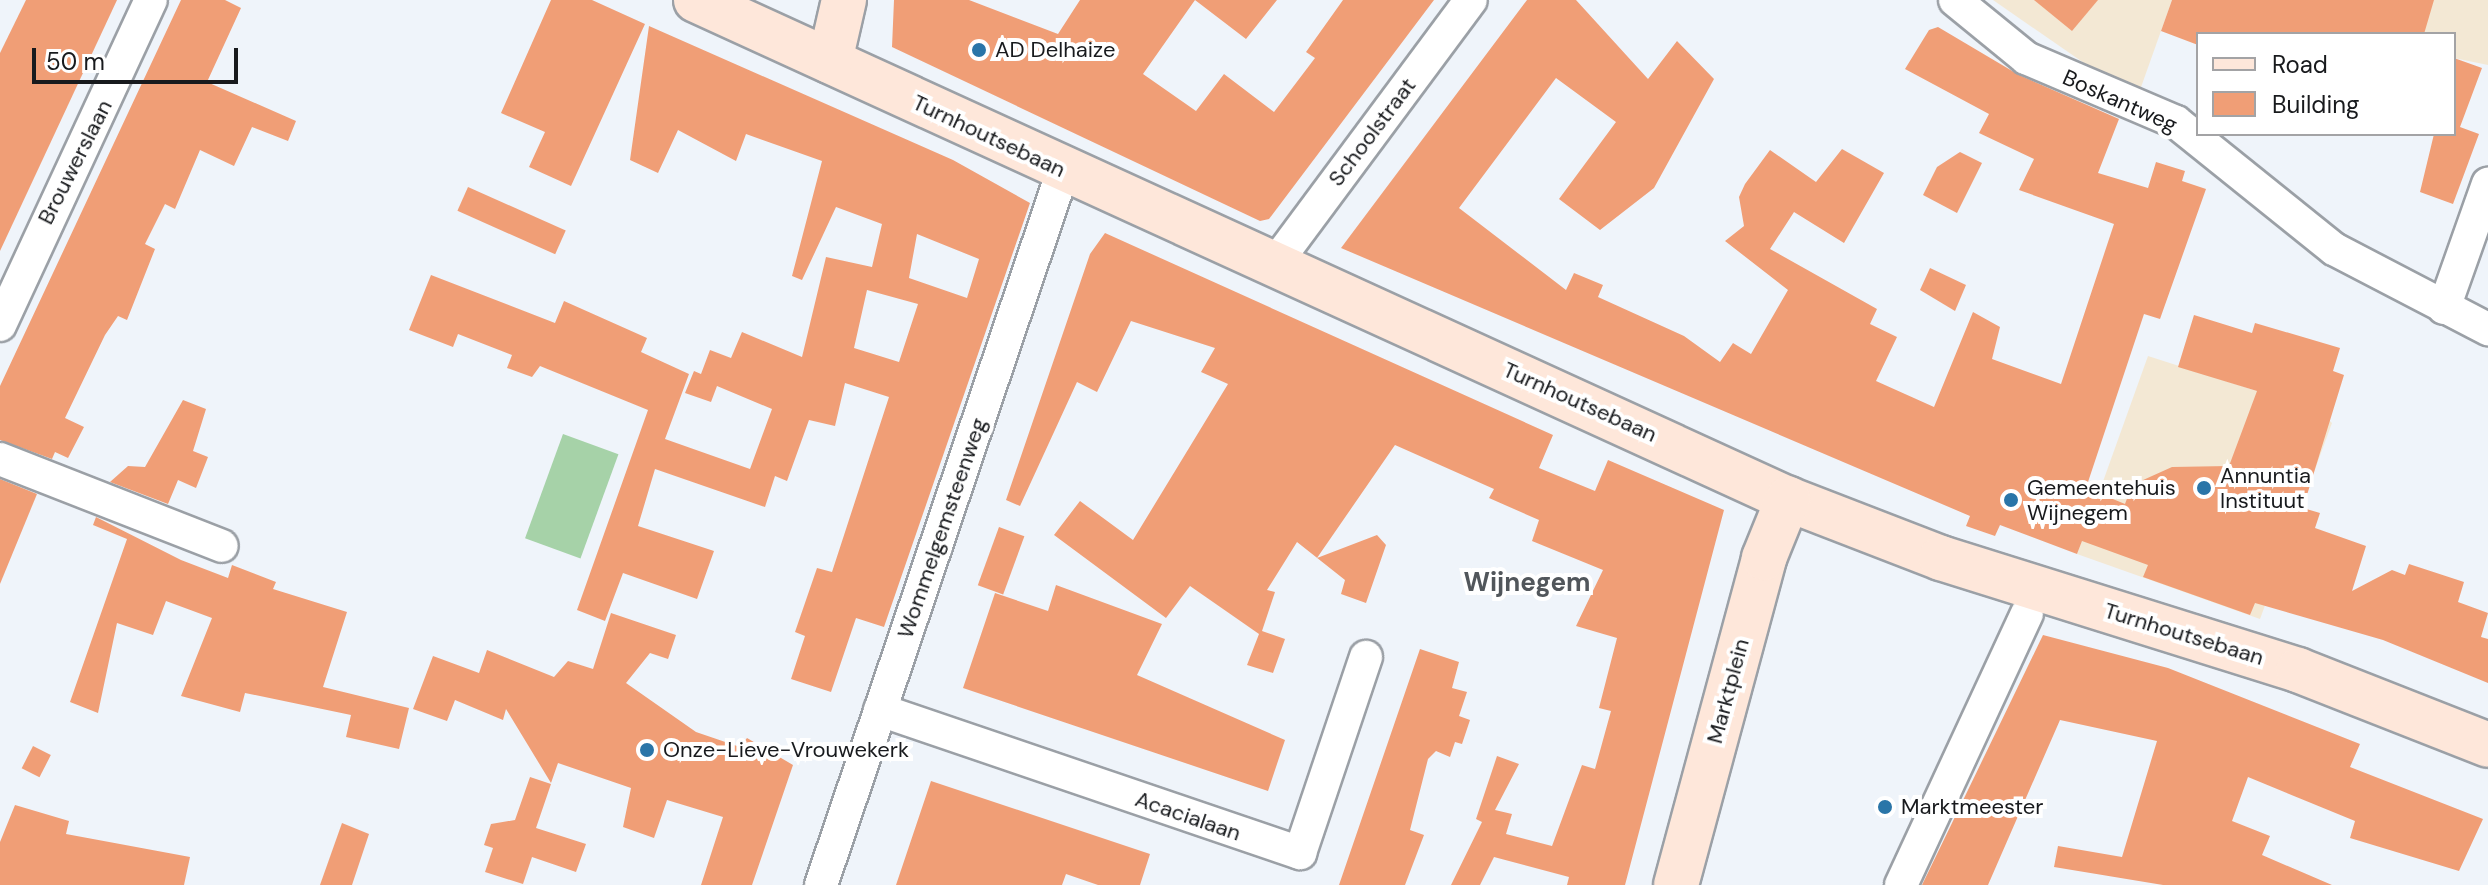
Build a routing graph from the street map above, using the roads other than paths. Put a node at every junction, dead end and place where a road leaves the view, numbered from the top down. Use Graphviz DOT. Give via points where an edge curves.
graph roads {
  1 [pos="151,0"];
  2 [pos="696,0"];
  3 [pos="844,0"];
  4 [pos="1471,0"];
  5 [pos="1955,0"];
  6 [pos="830,61"];
  7 [pos="1063,171"];
  8 [pos="2488,184"];
  9 [pos="1274,265"];
  10 [pos="2444,308"];
  11 [pos="0,325"];
  12 [pos="2488,329"];
  13 [pos="0,459"];
  14 [pos="1788,499"];
  15 [pos="222,546"];
  16 [pos="2027,614"];
  17 [pos="1366,657"];
  18 [pos="880,710"];
  19 [pos="2488,745"];
  20 [pos="821,885"];
  21 [pos="1676,885"];
  22 [pos="1901,885"];
  1 -- 11 [label="street, Brouwerslaan"];
  2 -- 6 [label="main road, Turnhoutsebaan"];
  3 -- 6 [label="main road"];
  4 -- 9 [label="street, Schoolstraat"];
  5 -- 10 [label="street, Boskantweg" via="2026,58 2176,122 2334,249"];
  6 -- 7 [label="main road, Turnhoutsebaan"];
  7 -- 9 [label="main road, Turnhoutsebaan"];
  7 -- 18 [label="street, Wommelgemsteenweg"];
  8 -- 10 [label="street"];
  9 -- 14 [label="main road, Turnhoutsebaan"];
  10 -- 12 [label="street, Boskantweg"];
  13 -- 15 [label="street"];
  14 -- 19 [label="main road, Turnhoutsebaan" via="1941,558 2298,670"];
  14 -- 21 [label="main road, Marktplein" via="1764,558"];
  16 -- 22 [label="street"];
  17 -- 18 [label="street, Acacialaan" via="1300,853"];
  18 -- 20 [label="street, Wommelgemsteenweg"];
}
